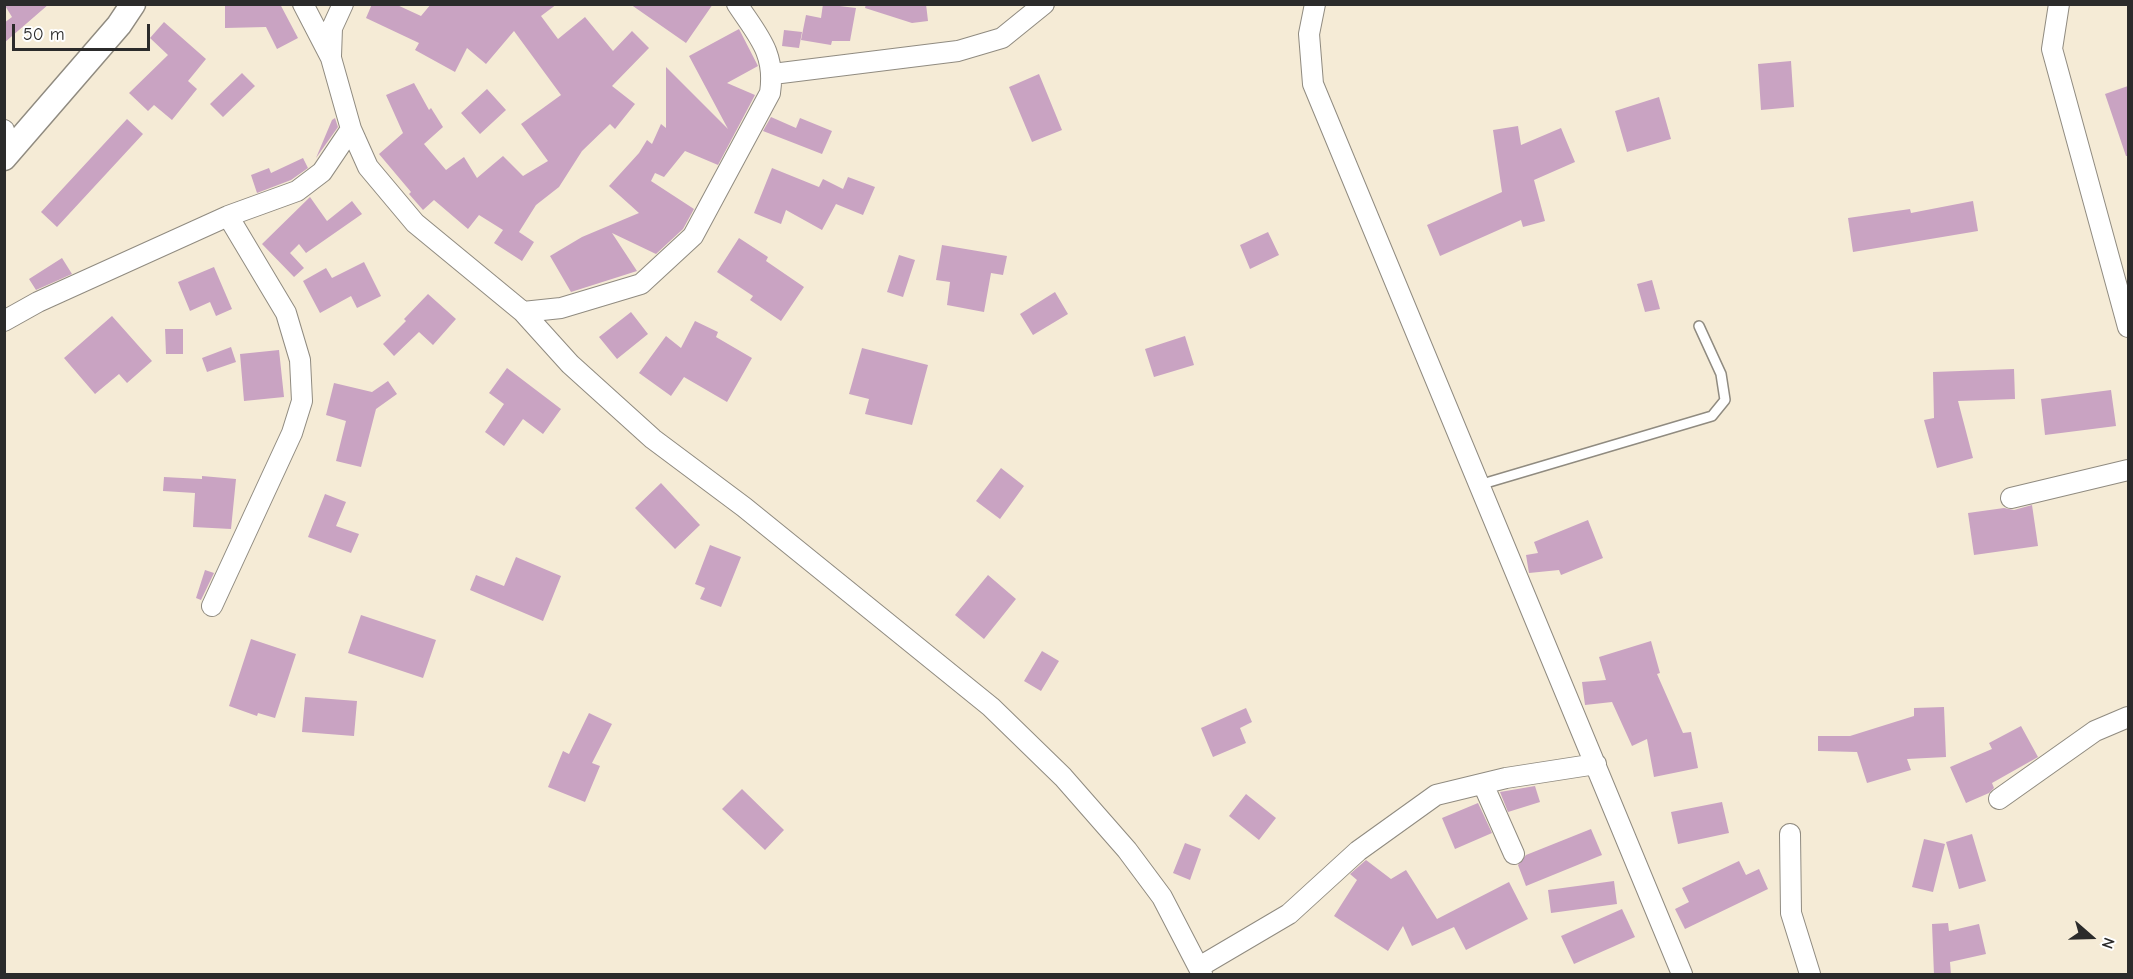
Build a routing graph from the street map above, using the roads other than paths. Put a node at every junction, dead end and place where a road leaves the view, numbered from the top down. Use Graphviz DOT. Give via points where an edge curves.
graph roads {
  1 [pos="134,4"];
  2 [pos="303,4"];
  3 [pos="343,4"];
  4 [pos="737,4"];
  5 [pos="1044,4"];
  6 [pos="1315,4"];
  7 [pos="2060,4"];
  8 [pos="331,58"];
  9 [pos="773,74"];
  10 [pos="351,129"];
  11 [pos="6,146"];
  12 [pos="228,216"];
  13 [pos="524,312"];
  14 [pos="4,321"];
  15 [pos="1699,326"];
  16 [pos="2128,327"];
  17 [pos="2128,470"];
  18 [pos="1479,485"];
  19 [pos="2011,498"];
  20 [pos="212,606"];
  21 [pos="2128,717"];
  22 [pos="1596,764"];
  23 [pos="1483,784"];
  24 [pos="1999,799"];
  25 [pos="1790,834"];
  26 [pos="1514,854"];
  27 [pos="1200,971"];
  28 [pos="1682,975"];
  29 [pos="1810,975"];
  1 -- 11 [label="street"];
  2 -- 8 [label="street"];
  3 -- 8 [label="street" via="332,28"];
  4 -- 9 [label="street" via="767,49"];
  5 -- 9 [label="street" via="1002,38 958,51"];
  6 -- 18 [label="street" via="1309,34 1313,84"];
  7 -- 16 [label="street" via="2052,49"];
  8 -- 10 [label="street"];
  9 -- 13 [label="street" via="770,93 693,236 641,284 561,308"];
  10 -- 12 [label="street" via="322,172 297,191"];
  10 -- 13 [label="street" via="369,167 415,223"];
  12 -- 14 [label="street"];
  12 -- 20 [label="street" via="286,313 300,360 302,401 292,433"];
  13 -- 27 [label="street" via="570,364 653,439 744,507 991,707 1063,777 1162,897"];
  15 -- 18 [label="lane" via="1721,374 1725,400 1712,416"];
  17 -- 19 [label="street"];
  18 -- 22 [label="street"];
  21 -- 24 [label="street" via="2095,731"];
  22 -- 23 [label="street"];
  22 -- 28 [label="street"];
  23 -- 26 [label="street"];
  23 -- 27 [label="street" via="1436,795 1358,851 1289,914"];
  25 -- 29 [label="street" via="1791,913"];
}
